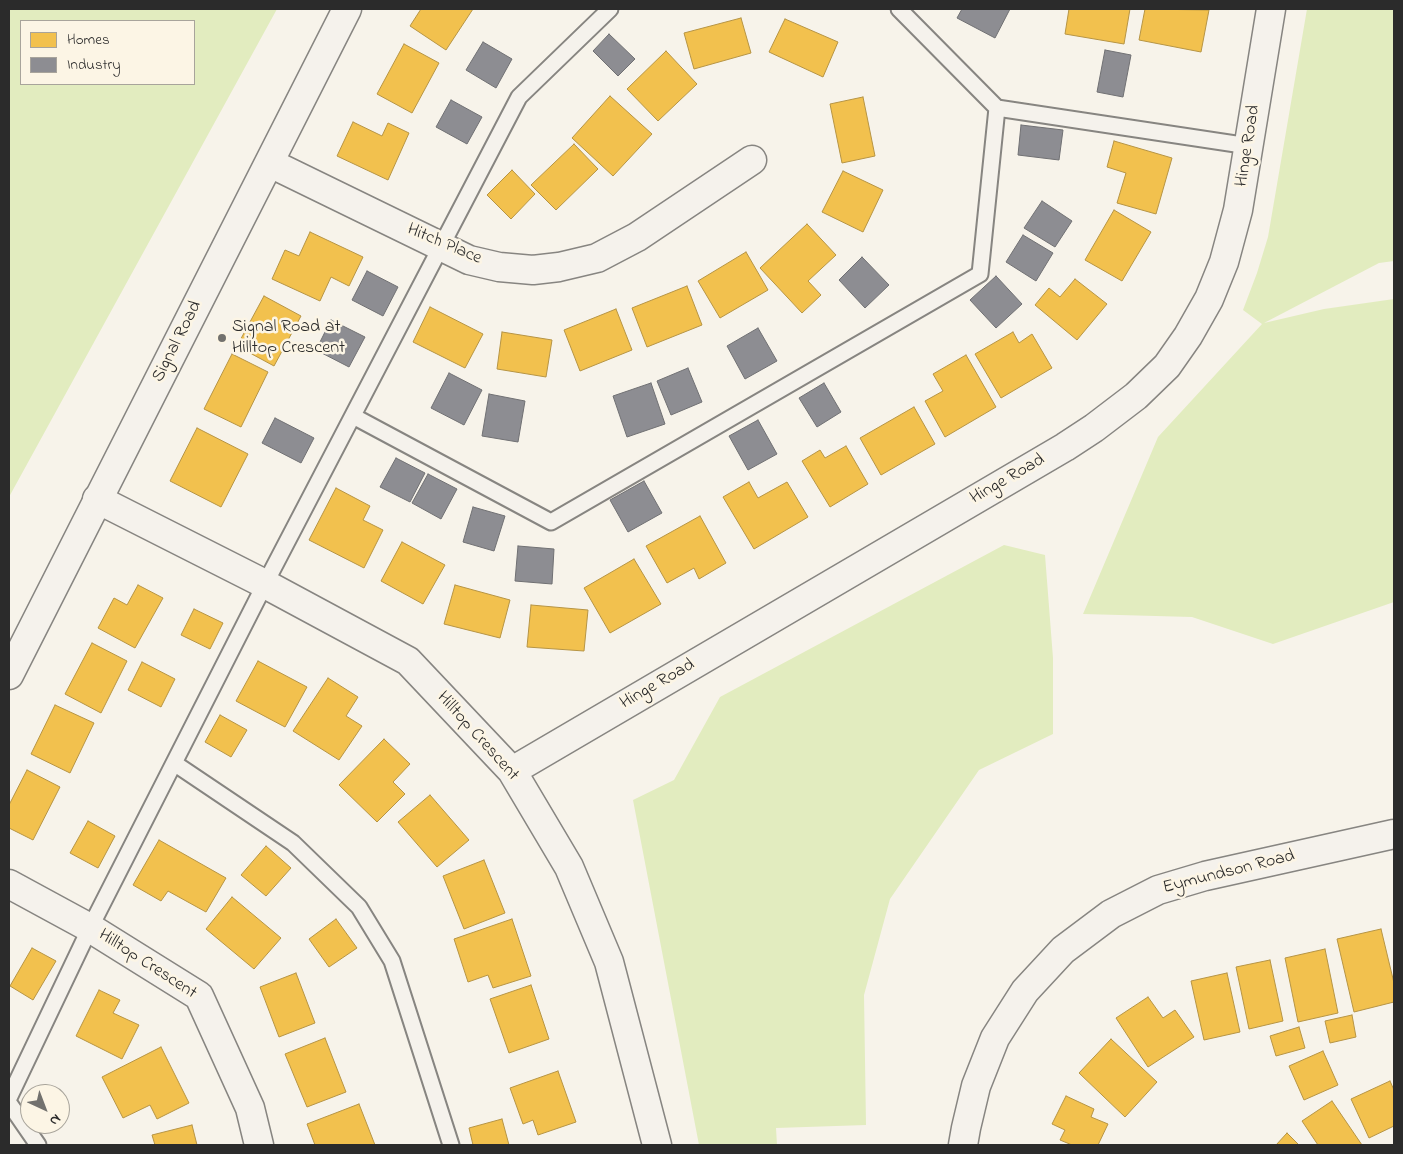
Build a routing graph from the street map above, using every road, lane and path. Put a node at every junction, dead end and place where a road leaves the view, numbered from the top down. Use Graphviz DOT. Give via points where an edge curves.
graph roads {
  1 [pos="347,9"];
  2 [pos="610,9"];
  3 [pos="899,9"];
  4 [pos="1271,9"];
  5 [pos="997,108"];
  6 [pos="1249,146"];
  7 [pos="752,160"];
  8 [pos="270,162"];
  9 [pos="441,246"];
  10 [pos="353,416"];
  11 [pos="97,499"];
  12 [pos="265,584"];
  13 [pos="9,675"];
  14 [pos="174,763"];
  15 [pos="512,771"];
  16 [pos="1394,834"];
  17 [pos="9,884"];
  18 [pos="90,928"];
  19 [pos="9,1098"];
  20 [pos="9,1104"];
  21 [pos="38,1145"];
  22 [pos="259,1145"];
  23 [pos="451,1145"];
  24 [pos="657,1145"];
  25 [pos="964,1145"];
  1 -- 8 [label="street, Signal Road"];
  2 -- 9 [label="lane" via="519,97"];
  3 -- 5 [label="lane"];
  4 -- 6 [label="street, Hinge Road"];
  5 -- 6 [label="lane"];
  5 -- 10 [label="lane" via="980,274 551,522"];
  6 -- 15 [label="street, Hinge Road" via="1238,210 1210,299 1167,366 1136,396 1065,447"];
  7 -- 9 [label="street, Hitch Place" via="636,237 597,258 533,270 469,260"];
  8 -- 9 [label="street, Hitch Place"];
  8 -- 11 [label="street, Signal Road"];
  9 -- 10 [label="lane"];
  10 -- 12 [label="lane"];
  11 -- 12 [label="street, Hilltop Crescent"];
  11 -- 13 [label="street, Signal Road"];
  12 -- 14 [label="lane"];
  12 -- 15 [label="street, Hilltop Crescent" via="408,661"];
  14 -- 18 [label="lane"];
  14 -- 23 [label="lane" via="293,842 359,907 392,962"];
  15 -- 24 [label="street, Hilltop Crescent" via="570,867 610,962"];
  16 -- 25 [label="street, Eymundson Road" via="1205,876 1158,890 1111,914 1063,950 1025,991 995,1038 976,1086"];
  17 -- 18 [label="street, Hilltop Crescent"];
  18 -- 19 [label="lane"];
  18 -- 22 [label="street, Hilltop Crescent" via="199,996 250,1108"];
  20 -- 21 [label="lane"];
}
